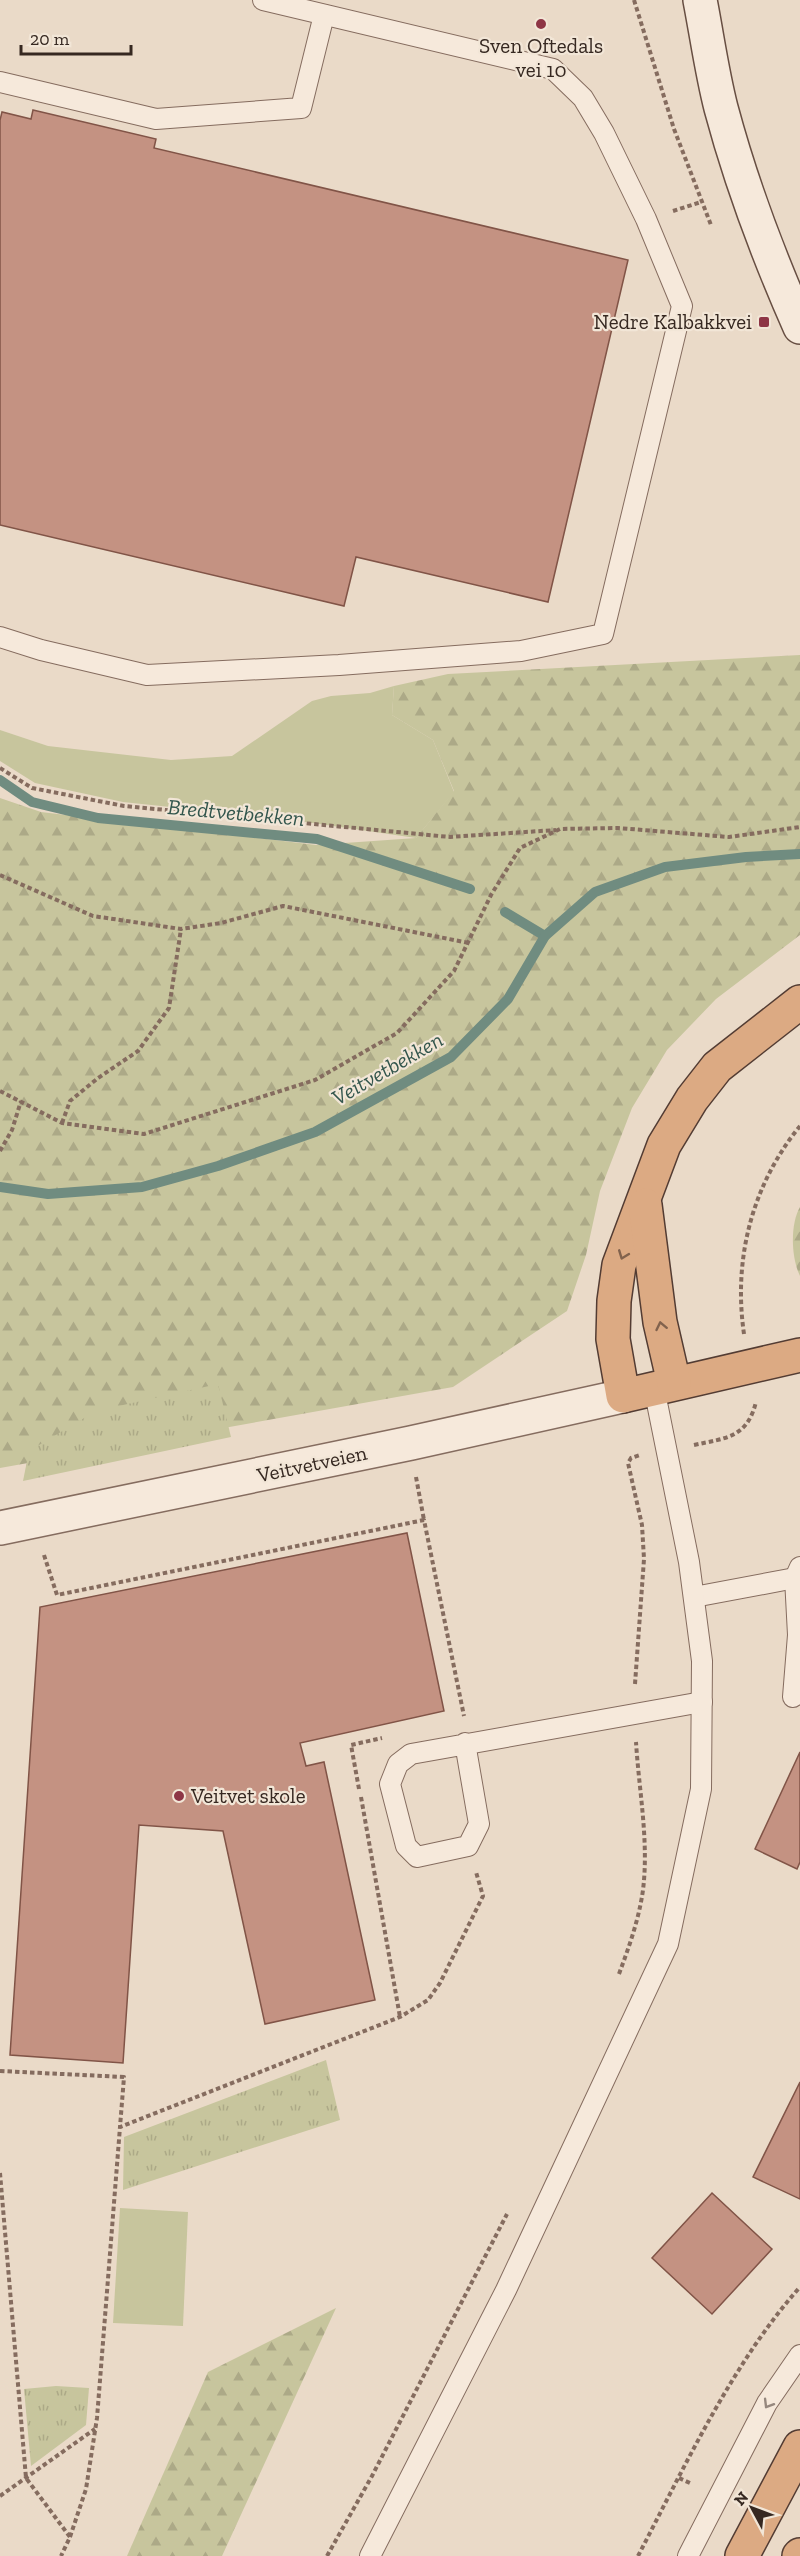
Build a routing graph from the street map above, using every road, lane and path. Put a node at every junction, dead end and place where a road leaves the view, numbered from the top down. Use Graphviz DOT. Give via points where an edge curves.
graph roads {
  1 [pos="262,0"];
  2 [pos="634,0"];
  3 [pos="700,0"];
  4 [pos="324,15"];
  5 [pos="0,82"];
  6 [pos="711,225"];
  7 [pos="800,327"];
  8 [pos="0,638"];
  9 [pos="0,768"];
  10 [pos="800,827"];
  11 [pos="560,829"];
  12 [pos="0,875"];
  13 [pos="181,929"];
  14 [pos="469,943"];
  15 [pos="800,1002"];
  16 [pos="0,1091"];
  17 [pos="21,1101"];
  18 [pos="62,1123"];
  19 [pos="800,1126"];
  20 [pos="0,1151"];
  21 [pos="644,1201"];
  22 [pos="745,1340"];
  23 [pos="800,1355"];
  24 [pos="664,1386"];
  25 [pos="755,1395"];
  26 [pos="623,1396"];
  27 [pos="693,1445"];
  28 [pos="628,1461"];
  29 [pos="415,1473"];
  30 [pos="424,1520"];
  31 [pos="0,1528"];
  32 [pos="44,1554"];
  33 [pos="798,1572"];
  34 [pos="694,1597"];
  35 [pos="793,1697"];
  36 [pos="702,1702"];
  37 [pos="635,1712"];
  38 [pos="465,1720"];
  39 [pos="385,1738"];
  40 [pos="465,1743"];
  41 [pos="468,1846"];
  42 [pos="618,1977"];
  43 [pos="400,2017"];
  44 [pos="0,2071"];
  45 [pos="120,2127"];
  46 [pos="0,2173"];
  47 [pos="511,2206"];
  48 [pos="800,2287"];
  49 [pos="800,2355"];
  50 [pos="96,2428"];
  51 [pos="800,2446"];
  52 [pos="26,2478"];
  53 [pos="679,2478"];
  54 [pos="693,2484"];
  55 [pos="0,2496"];
  56 [pos="70,2537"];
  57 [pos="61,2556"];
  58 [pos="327,2556"];
  59 [pos="370,2556"];
  60 [pos="638,2556"];
  61 [pos="688,2556"];
  62 [pos="742,2556"];
  1 -- 4 [label="lane"];
  2 -- 6 [label="path" via="674,129"];
  3 -- 7 [label="street" via="721,107 739,167"];
  4 -- 5 [label="lane" via="301,108 156,118"];
  4 -- 8 [label="lane" via="553,69 583,98 646,219 682,306 603,634 520,651 147,675"];
  9 -- 11 [label="path" via="32,788 124,806 450,837"];
  10 -- 11 [label="path" via="729,837 618,828"];
  11 -- 14 [label="path" via="520,848 491,895"];
  12 -- 13 [label="path" via="93,916"];
  13 -- 14 [label="path" via="283,906"];
  13 -- 18 [label="path" via="169,1008 138,1052 70,1101"];
  14 -- 18 [label="path" via="454,971 397,1032 315,1080 144,1134"];
  15 -- 21 [label="highway" via="736,1050 704,1083 664,1144"];
  16 -- 17 [label="path"];
  17 -- 18 [label="path"];
  17 -- 20 [label="path"];
  19 -- 22 [label="path" via="770,1171 748,1228 740,1288"];
  24 -- 21 [label="highway, one-way"];
  21 -- 26 [label="highway, one-way" via="619,1265 614,1301 613,1339"];
  23 -- 24 [label="highway"];
  24 -- 26 [label="highway"];
  24 -- 34 [label="lane"];
  25 -- 27 [label="path" via="752,1417 744,1428 732,1436"];
  26 -- 31 [label="street, Veitvetveien"];
  28 -- 37 [label="path" via="642,1526 644,1559"];
  29 -- 30 [label="path"];
  30 -- 32 [label="path" via="57,1595"];
  30 -- 38 [label="path"];
  33 -- 34 [label="lane"];
  33 -- 35 [label="lane"];
  34 -- 36 [label="lane" via="702,1660"];
  36 -- 37 [label="lane"];
  36 -- 59 [label="lane" via="701,1789 668,1944 506,2290"];
  37 -- 40 [label="lane"];
  37 -- 42 [label="path" via="645,1842 643,1890"];
  39 -- 43 [label="path" via="351,1745"];
  40 -- 41 [label="lane" via="479,1824"];
  40 -- 41 [label="lane" via="411,1754 398,1764 390,1784 406,1846 417,1857"];
  41 -- 43 [label="path" via="483,1896 440,1983 428,2000"];
  43 -- 45 [label="path"];
  44 -- 45 [label="path" via="124,2077"];
  45 -- 50 [label="path"];
  46 -- 52 [label="path"];
  47 -- 58 [label="path"];
  48 -- 53 [label="path" via="725,2394"];
  49 -- 61 [label="lane, one-way" via="767,2403"];
  50 -- 52 [label="path"];
  50 -- 56 [label="path" via="87,2489"];
  51 -- 62 [label="highway"];
  52 -- 55 [label="path"];
  52 -- 56 [label="path"];
  53 -- 54 [label="path"];
  53 -- 60 [label="path"];
  56 -- 57 [label="path"];
}
